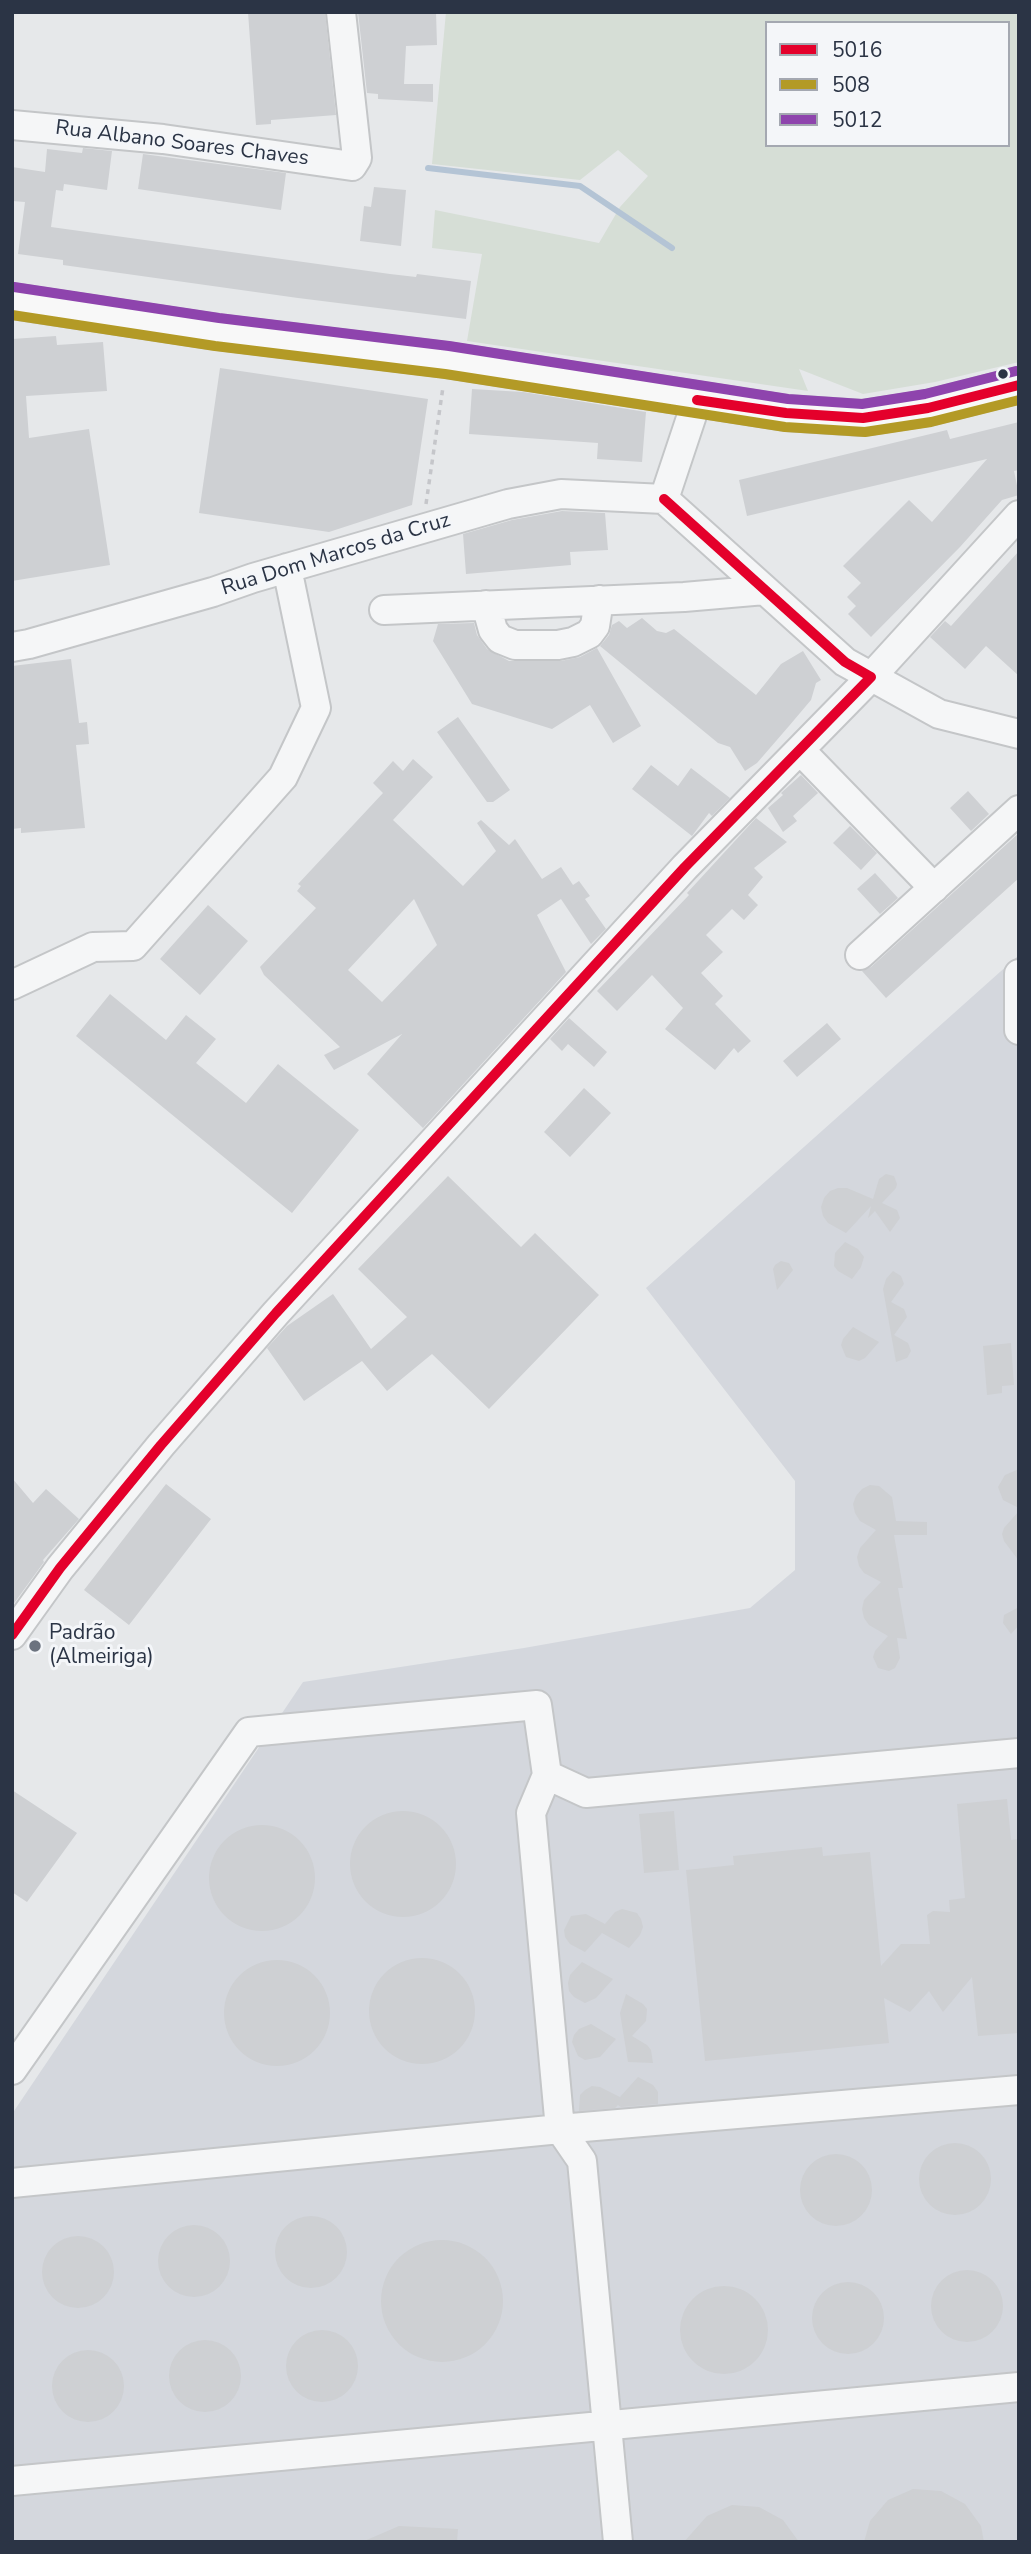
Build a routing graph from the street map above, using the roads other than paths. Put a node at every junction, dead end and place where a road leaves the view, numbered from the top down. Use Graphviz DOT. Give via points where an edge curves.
graph roads {
  1 [pos="341,12"];
  2 [pos="12,125"];
  3 [pos="12,300"];
  4 [pos="1019,385"];
  5 [pos="697,400"];
  6 [pos="664,499"];
  7 [pos="1019,515"];
  8 [pos="287,568"];
  9 [pos="765,590"];
  10 [pos="599,600"];
  11 [pos="486,605"];
  12 [pos="384,610"];
  13 [pos="12,647"];
  14 [pos="870,677"];
  15 [pos="1019,734"];
  16 [pos="800,750"];
  17 [pos="1019,810"];
  18 [pos="934,888"];
  19 [pos="860,955"];
  20 [pos="1019,974"];
  21 [pos="12,985"];
  22 [pos="1019,1030"];
  23 [pos="12,1635"];
  24 [pos="1019,1753"];
  25 [pos="547,1775"];
  26 [pos="12,2070"];
  27 [pos="1019,2090"];
  28 [pos="560,2129"];
  29 [pos="12,2183"];
  30 [pos="1019,2387"];
  31 [pos="608,2425"];
  32 [pos="12,2481"];
  33 [pos="618,2542"];
  1 -- 2 [label="street, Rua Albano Soares Chaves" via="356,158 352,166 163,139"];
  3 -- 5 [label="main road"];
  4 -- 5 [label="main road" via="928,408 863,418"];
  5 -- 6 [label="street"];
  6 -- 8 [label="street, Rua Dom Marcos da Cruz" via="561,494 508,504"];
  6 -- 9 [label="street"];
  7 -- 14 [label="street"];
  8 -- 13 [label="street, Rua Dom Marcos da Cruz"];
  8 -- 21 [label="street" via="316,708 282,777 132,946 93,947"];
  9 -- 10 [label="street"];
  9 -- 14 [label="street" via="845,662"];
  10 -- 11 [label="street"];
  10 -- 11 [label="street" via="589,635 558,645 515,645 500,639"];
  11 -- 12 [label="street"];
  14 -- 15 [label="street" via="939,714"];
  14 -- 16 [label="street"];
  16 -- 18 [label="street"];
  16 -- 23 [label="street" via="685,867 276,1313 153,1455"];
  17 -- 18 [label="street"];
  18 -- 19 [label="street"];
  20 -- 22 [label="street"];
  24 -- 25 [label="street" via="586,1793"];
  25 -- 26 [label="street" via="537,1705 249,1732"];
  25 -- 28 [label="street" via="531,1813"];
  27 -- 28 [label="street"];
  28 -- 29 [label="street"];
  28 -- 31 [label="street" via="582,2161"];
  30 -- 31 [label="street"];
  31 -- 32 [label="street"];
  31 -- 33 [label="street"];
}
